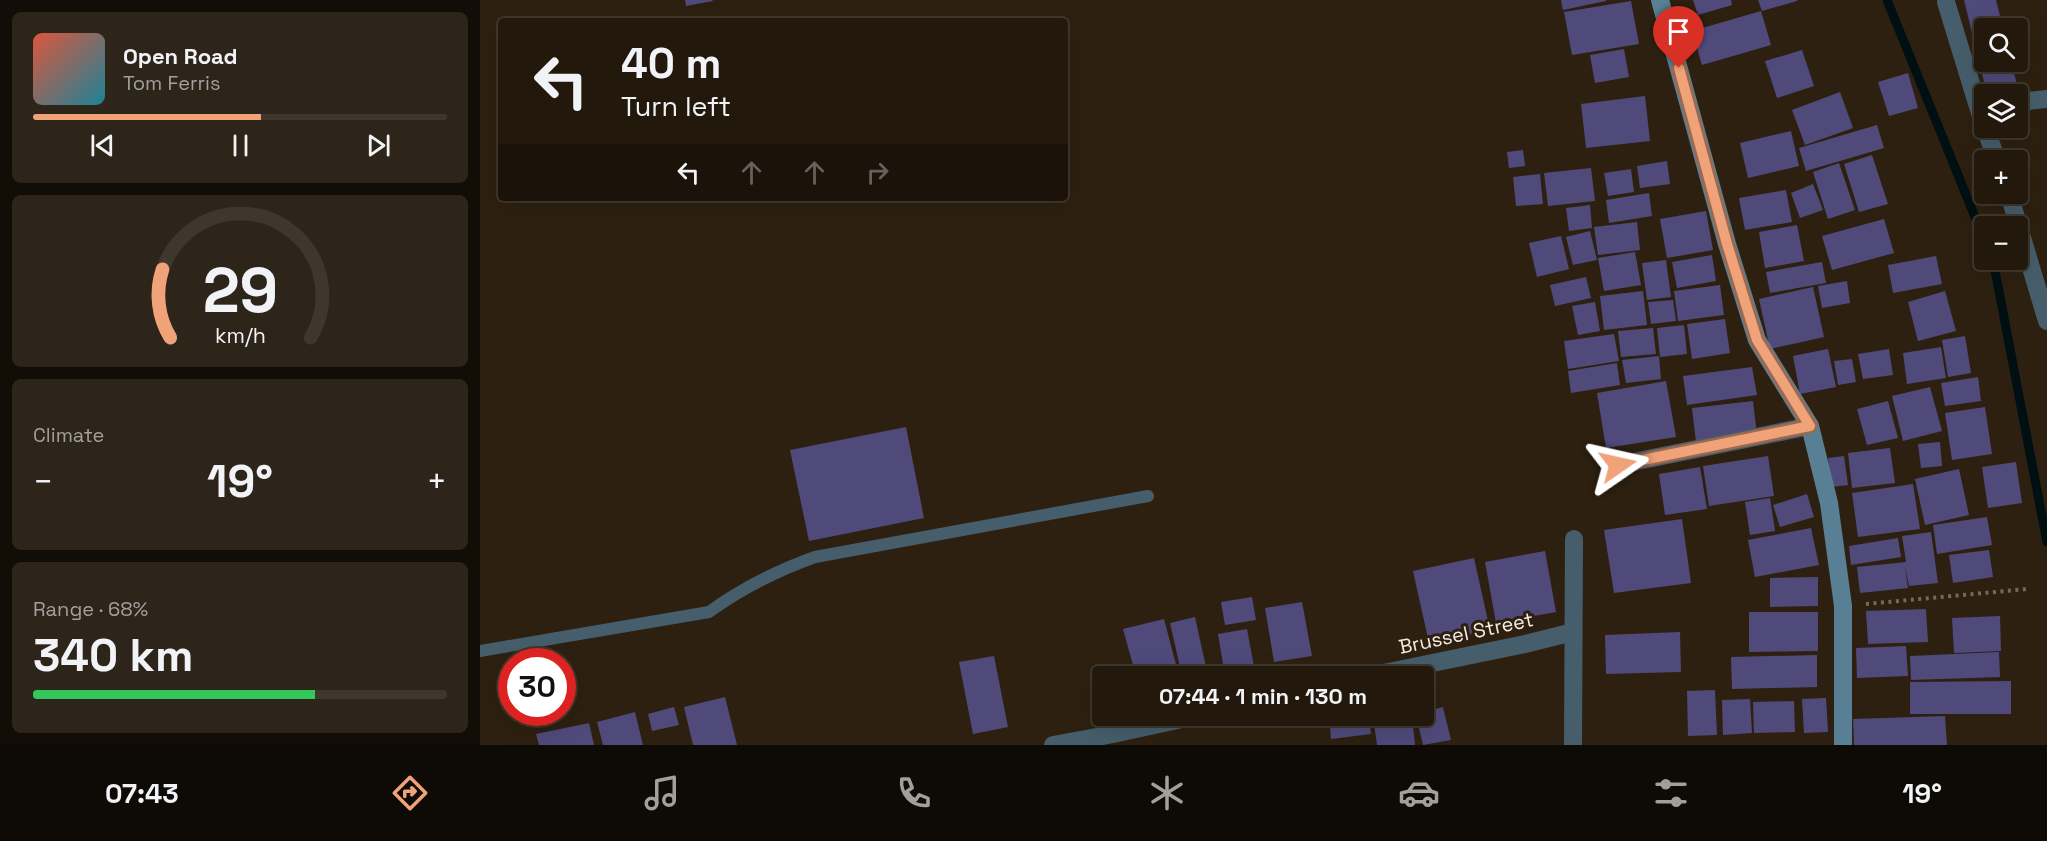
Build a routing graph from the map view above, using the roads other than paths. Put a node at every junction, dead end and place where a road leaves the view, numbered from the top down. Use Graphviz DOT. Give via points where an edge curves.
graph roads {
  1 [pos="1660,0"];
  2 [pos="1946,2"];
  3 [pos="1974,85"];
  4 [pos="2047,99"];
  5 [pos="2028,101"];
  6 [pos="2012,204"];
  7 [pos="2047,321"];
  8 [pos="1810,426"];
  9 [pos="1618,465"];
  10 [pos="1148,496"];
  11 [pos="1574,538"];
  12 [pos="1573,632"];
  13 [pos="480,651"];
  14 [pos="1415,666"];
  15 [pos="1162,726"];
  16 [pos="1114,740"];
  17 [pos="1053,745"];
  18 [pos="1573,745"];
  19 [pos="1843,745"];
  1 -- 8 [label="street" via="1757,340"];
  2 -- 3 [label="street"];
  4 -- 5 [label="street"];
  6 -- 7 [label="street"];
  8 -- 9 [label="street"];
  8 -- 19 [label="street" via="1829,503 1843,606"];
  10 -- 13 [label="lane" via="814,557 736,592 709,612"];
  11 -- 12 [label="street"];
  12 -- 14 [label="street, Brussel Street"];
  12 -- 18 [label="street"];
  15 -- 16 [label="street"];
  16 -- 17 [label="street"];
}
